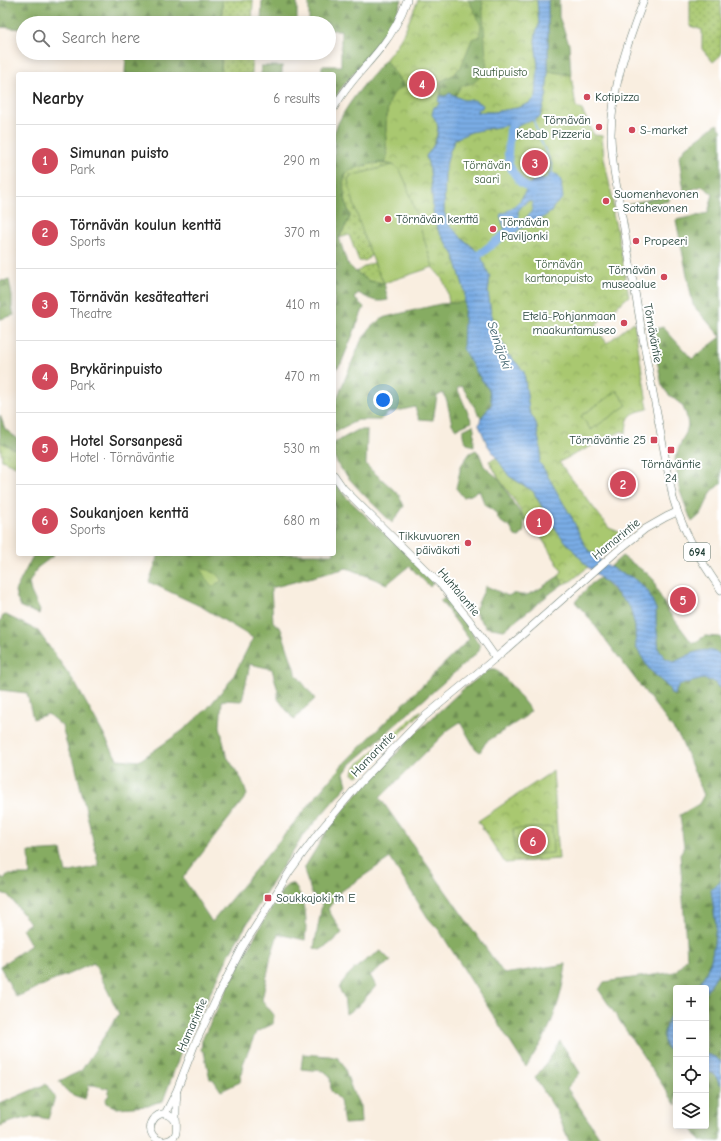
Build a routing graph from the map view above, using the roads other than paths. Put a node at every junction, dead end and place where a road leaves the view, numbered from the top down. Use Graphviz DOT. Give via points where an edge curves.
graph roads {
  1 [pos="407,0"];
  2 [pos="644,0"];
  3 [pos="336,105"];
  4 [pos="336,478"];
  5 [pos="677,512"];
  6 [pos="721,590"];
  7 [pos="496,658"];
  8 [pos="177,1090"];
  9 [pos="165,1114"];
  10 [pos="176,1122"];
  11 [pos="152,1137"];
  12 [pos="163,1141"];
  1 -- 3 [label="main road" via="390,35"];
  2 -- 5 [label="main road, Törnäväntie" via="617,79 612,117 612,149 648,368"];
  4 -- 7 [label="main road, Huhtalantie" via="343,488 442,586"];
  5 -- 6 [label="main road, Törnäväntie / 694" via="700,559"];
  5 -- 7 [label="main road, Hamarintie" via="645,529 616,552"];
  7 -- 8 [label="main road, Hamarintie" via="424,717 380,761 290,871 242,948 194,1046"];
  8 -- 9 [label="main road, Hamarintie"];
  8 -- 10 [label="main road, Hamarintie"];
  9 -- 10 [label="main road"];
  9 -- 11 [label="main road" via="156,1116 150,1124"];
  10 -- 12 [label="main road" via="175,1136"];
  11 -- 12 [label="main road"];
}
